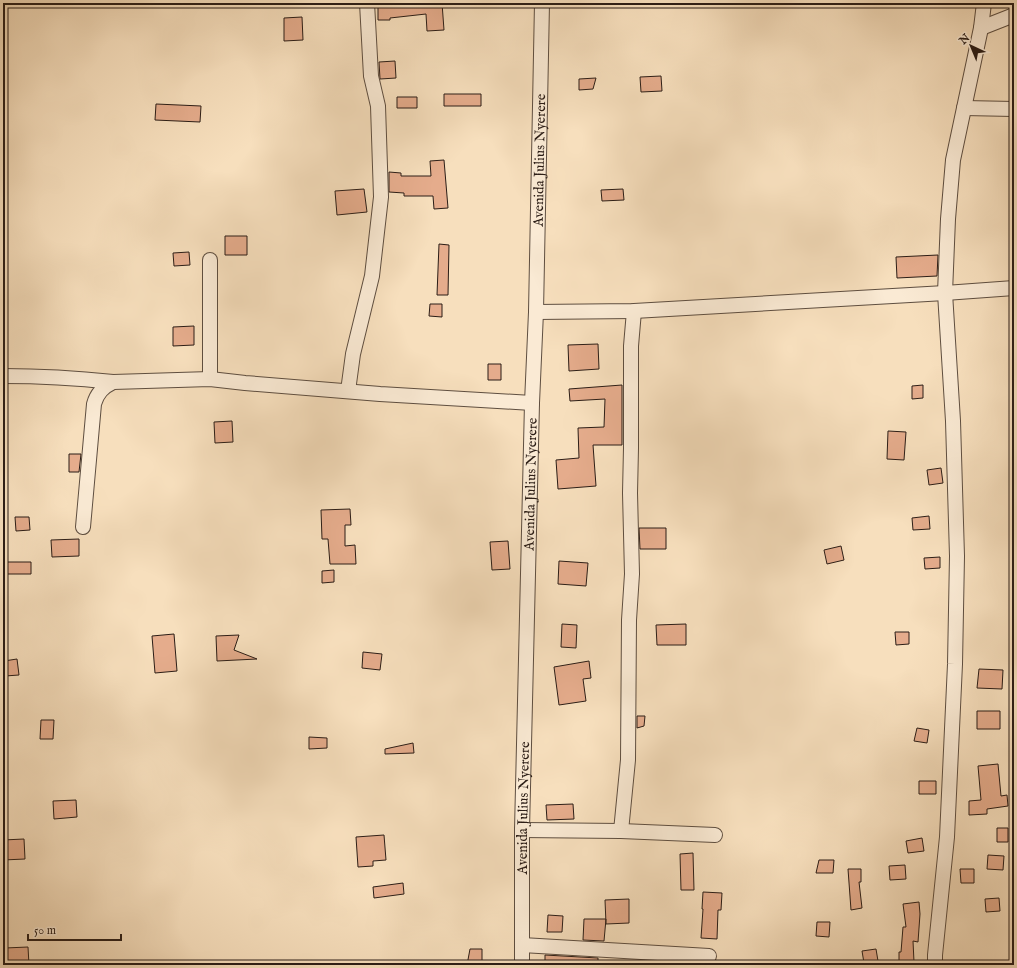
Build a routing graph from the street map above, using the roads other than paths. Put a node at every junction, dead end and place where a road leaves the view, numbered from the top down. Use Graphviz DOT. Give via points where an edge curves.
graph roads {
  1 [pos="367,3"];
  2 [pos="542,3"];
  3 [pos="984,3"];
  4 [pos="1014,15"];
  5 [pos="981,28"];
  6 [pos="964,108"];
  7 [pos="1014,109"];
  8 [pos="210,260"];
  9 [pos="1014,288"];
  10 [pos="945,293"];
  11 [pos="634,311"];
  12 [pos="536,312"];
  13 [pos="3,376"];
  14 [pos="210,379"];
  15 [pos="113,382"];
  16 [pos="348,391"];
  17 [pos="532,403"];
  18 [pos="83,527"];
  19 [pos="522,830"];
  20 [pos="621,831"];
  21 [pos="715,835"];
  22 [pos="522,945"];
  23 [pos="709,956"];
  24 [pos="522,965"];
  25 [pos="935,965"];
  1 -- 16 [label="street" via="371,76 378,106 381,197 372,276 353,354"];
  2 -- 12 [label="street, Avenida Julius Nyerere"];
  3 -- 5 [label="street"];
  4 -- 5 [label="street"];
  5 -- 6 [label="street"];
  6 -- 7 [label="street"];
  6 -- 10 [label="street" via="953,160"];
  8 -- 14 [label="street"];
  9 -- 10 [label="street"];
  10 -- 11 [label="street"];
  10 -- 25 [label="street" via="958,556 947,837"];
  11 -- 12 [label="street"];
  11 -- 20 [label="street" via="631,346 632,574 629,620 628,760"];
  12 -- 17 [label="street, Avenida Julius Nyerere"];
  13 -- 15 [label="street" via="79,378"];
  14 -- 15 [label="street"];
  14 -- 16 [label="street"];
  15 -- 18 [label="street" via="101,390 94,404"];
  16 -- 17 [label="street"];
  17 -- 19 [label="street, Avenida Julius Nyerere"];
  19 -- 20 [label="street"];
  19 -- 22 [label="street, Avenida Julius Nyerere"];
  20 -- 21 [label="street"];
  22 -- 23 [label="street"];
  22 -- 24 [label="street, Avenida Julius Nyerere"];
}
